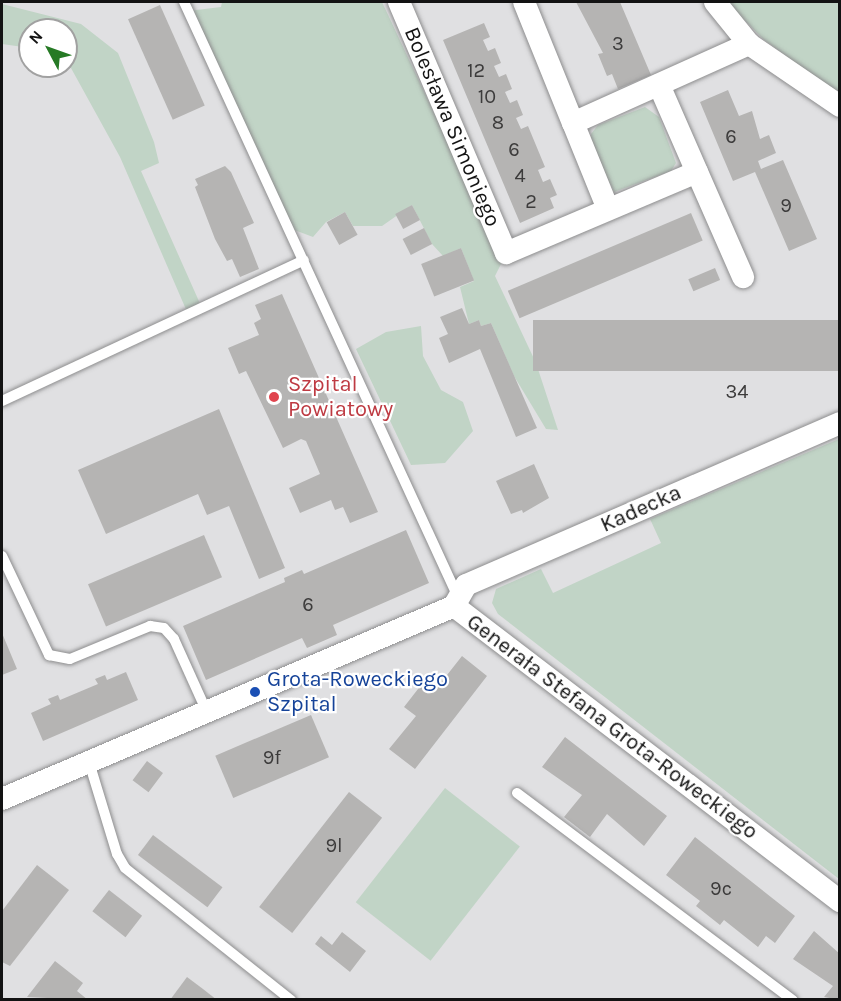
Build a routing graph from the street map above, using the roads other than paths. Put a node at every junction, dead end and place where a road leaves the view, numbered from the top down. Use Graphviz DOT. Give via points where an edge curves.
graph roads {
  1 [pos="184,2"];
  2 [pos="399,2"];
  3 [pos="524,2"];
  4 [pos="715,2"];
  5 [pos="749,44"];
  6 [pos="659,85"];
  7 [pos="840,106"];
  8 [pos="573,123"];
  9 [pos="697,172"];
  10 [pos="608,209"];
  11 [pos="304,260"];
  12 [pos="743,277"];
  13 [pos="2,401"];
  14 [pos="840,423"];
  15 [pos="2,556"];
  16 [pos="456,600"];
  17 [pos="207,712"];
  18 [pos="89,762"];
  19 [pos="518,793"];
  20 [pos="2,799"];
  21 [pos="840,901"];
  22 [pos="291,999"];
  23 [pos="793,999"];
  1 -- 11 [label="lane, Generała Stefana Grota-Roweckiego"];
  2 -- 10 [label="street, Bolesława Simoniego" via="506,253"];
  3 -- 8 [label="street"];
  4 -- 5 [label="street"];
  5 -- 6 [label="street"];
  5 -- 7 [label="street"];
  6 -- 8 [label="street"];
  6 -- 9 [label="street"];
  8 -- 10 [label="street"];
  9 -- 10 [label="street"];
  9 -- 12 [label="street"];
  11 -- 13 [label="lane"];
  11 -- 16 [label="lane, Generała Stefana Grota-Roweckiego"];
  14 -- 16 [label="street, Kadecka" via="466,585"];
  15 -- 17 [label="lane" via="49,655 70,659 150,626 164,628 174,639"];
  16 -- 17 [label="street, Generała Stefana Grota-Roweckiego"];
  16 -- 21 [label="street, Generała Stefana Grota-Roweckiego"];
  17 -- 18 [label="street, Generała Stefana Grota-Roweckiego"];
  18 -- 20 [label="street, Generała Stefana Grota-Roweckiego"];
  18 -- 22 [label="lane" via="117,854 125,868"];
  19 -- 23 [label="lane"];
}
